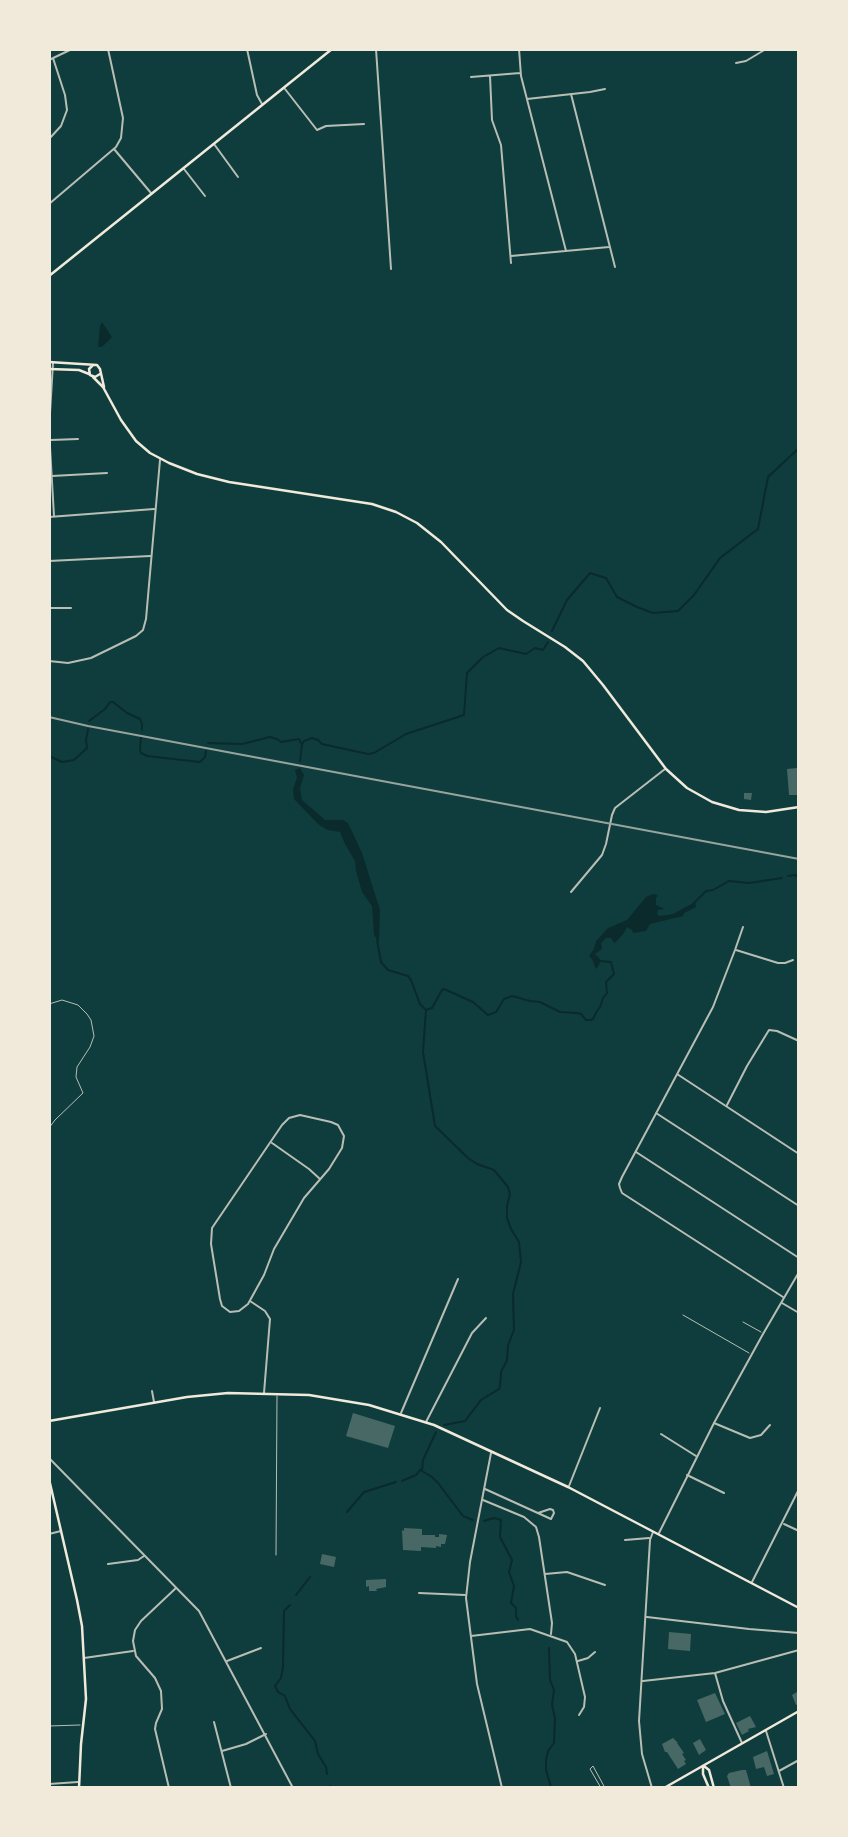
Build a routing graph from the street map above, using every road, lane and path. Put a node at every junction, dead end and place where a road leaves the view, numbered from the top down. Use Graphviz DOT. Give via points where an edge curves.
graph roads {
  1 [pos="72,49"];
  2 [pos="108,49"];
  3 [pos="247,49"];
  4 [pos="332,49"];
  5 [pos="376,49"];
  6 [pos="519,49"];
  7 [pos="766,49"];
  8 [pos="53,58"];
  9 [pos="49,60"];
  10 [pos="736,63"];
  11 [pos="521,73"];
  12 [pos="490,76"];
  13 [pos="471,77"];
  14 [pos="284,88"];
  15 [pos="605,89"];
  16 [pos="571,94"];
  17 [pos="527,99"];
  18 [pos="262,105"];
  19 [pos="364,124"];
  20 [pos="49,139"];
  21 [pos="214,144"];
  22 [pos="114,149"];
  23 [pos="183,168"];
  24 [pos="238,177"];
  25 [pos="151,194"];
  26 [pos="205,197"];
  27 [pos="49,204"];
  28 [pos="610,246"];
  29 [pos="566,251"];
  30 [pos="511,256"];
  31 [pos="511,263"];
  32 [pos="615,267"];
  33 [pos="391,269"];
  34 [pos="49,276"];
  35 [pos="51,362"];
  36 [pos="95,365"];
  37 [pos="51,369"];
  38 [pos="101,371"];
  39 [pos="91,375"];
  40 [pos="105,390"];
  41 [pos="78,439"];
  42 [pos="49,440"];
  43 [pos="160,459"];
  44 [pos="107,472"];
  45 [pos="51,476"];
  46 [pos="155,509"];
  47 [pos="54,516"];
  48 [pos="49,517"];
  49 [pos="151,556"];
  50 [pos="49,561"];
  51 [pos="49,608"];
  52 [pos="71,608"];
  53 [pos="49,661"];
  54 [pos="666,769"];
  55 [pos="799,807"];
  56 [pos="571,892"];
  57 [pos="743,927"];
  58 [pos="736,950"];
  59 [pos="793,960"];
  60 [pos="49,1004"];
  61 [pos="799,1041"];
  62 [pos="677,1074"];
  63 [pos="727,1106"];
  64 [pos="656,1112"];
  65 [pos="49,1127"];
  66 [pos="271,1142"];
  67 [pos="636,1151"];
  68 [pos="799,1154"];
  69 [pos="320,1179"];
  70 [pos="799,1206"];
  71 [pos="799,1258"];
  72 [pos="799,1272"];
  73 [pos="458,1279"];
  74 [pos="784,1297"];
  75 [pos="250,1301"];
  76 [pos="781,1303"];
  77 [pos="799,1313"];
  78 [pos="683,1315"];
  79 [pos="486,1318"];
  80 [pos="743,1322"];
  81 [pos="763,1334"];
  82 [pos="751,1354"];
  83 [pos="152,1391"];
  84 [pos="264,1394"];
  85 [pos="277,1394"];
  86 [pos="154,1403"];
  87 [pos="600,1408"];
  88 [pos="400,1414"];
  89 [pos="49,1421"];
  90 [pos="426,1423"];
  91 [pos="714,1423"];
  92 [pos="770,1425"];
  93 [pos="661,1434"];
  94 [pos="492,1452"];
  95 [pos="697,1456"];
  96 [pos="49,1458"];
  97 [pos="687,1475"];
  98 [pos="49,1479"];
  99 [pos="50,1485"];
  100 [pos="568,1487"];
  101 [pos="484,1488"];
  102 [pos="799,1489"];
  103 [pos="724,1493"];
  104 [pos="481,1500"];
  105 [pos="538,1513"];
  106 [pos="783,1523"];
  107 [pos="61,1531"];
  108 [pos="653,1531"];
  109 [pos="799,1531"];
  110 [pos="49,1534"];
  111 [pos="659,1534"];
  112 [pos="650,1539"];
  113 [pos="625,1540"];
  114 [pos="144,1555"];
  115 [pos="276,1555"];
  116 [pos="108,1564"];
  117 [pos="544,1574"];
  118 [pos="752,1583"];
  119 [pos="605,1585"];
  120 [pos="176,1588"];
  121 [pos="419,1593"];
  122 [pos="466,1595"];
  123 [pos="799,1608"];
  124 [pos="645,1617"];
  125 [pos="799,1633"];
  126 [pos="470,1636"];
  127 [pos="551,1636"];
  128 [pos="261,1648"];
  129 [pos="799,1650"];
  130 [pos="134,1651"];
  131 [pos="595,1652"];
  132 [pos="84,1658"];
  133 [pos="227,1661"];
  134 [pos="577,1662"];
  135 [pos="715,1673"];
  136 [pos="641,1681"];
  137 [pos="799,1711"];
  138 [pos="579,1715"];
  139 [pos="215,1722"];
  140 [pos="83,1725"];
  141 [pos="49,1726"];
  142 [pos="766,1730"];
  143 [pos="266,1734"];
  144 [pos="742,1744"];
  145 [pos="222,1751"];
  146 [pos="799,1760"];
  147 [pos="703,1766"];
  148 [pos="779,1771"];
  149 [pos="79,1783"];
  150 [pos="49,1784"];
  151 [pos="79,1788"];
  152 [pos="169,1788"];
  153 [pos="231,1788"];
  154 [pos="293,1788"];
  155 [pos="502,1788"];
  156 [pos="601,1788"];
  157 [pos="605,1788"];
  158 [pos="652,1788"];
  159 [pos="664,1788"];
  160 [pos="709,1788"];
  161 [pos="714,1788"];
  162 [pos="784,1788"];
  1 -- 8 [label="street"];
  2 -- 22 [label="street" via="124,122"];
  3 -- 18 [label="street"];
  4 -- 14 [label="main road"];
  5 -- 33 [label="street"];
  6 -- 11 [label="street"];
  7 -- 10 [label="street"];
  8 -- 9 [label="street"];
  8 -- 20 [label="street" via="67,110 61,127"];
  11 -- 12 [label="street"];
  11 -- 17 [label="street"];
  12 -- 13 [label="street"];
  12 -- 30 [label="street"];
  14 -- 18 [label="main road"];
  14 -- 19 [label="street" via="317,130"];
  15 -- 16 [label="street"];
  16 -- 17 [label="street"];
  16 -- 28 [label="street"];
  17 -- 29 [label="street"];
  18 -- 21 [label="main road"];
  21 -- 23 [label="main road"];
  21 -- 24 [label="street"];
  22 -- 25 [label="street"];
  22 -- 27 [label="street"];
  23 -- 25 [label="main road"];
  23 -- 26 [label="street"];
  25 -- 34 [label="main road"];
  28 -- 29 [label="street"];
  28 -- 32 [label="street"];
  29 -- 30 [label="street"];
  30 -- 31 [label="street"];
  35 -- 36 [label="main road"];
  35 -- 37 [label="street"];
  36 -- 38 [label="main road"];
  36 -- 39 [label="main road" via="89,368"];
  37 -- 39 [label="main road"];
  37 -- 42 [label="street"];
  38 -- 39 [label="main road" via="98,376"];
  38 -- 40 [label="main road"];
  39 -- 40 [label="main road"];
  40 -- 43 [label="main road" via="134,438"];
  41 -- 42 [label="street"];
  42 -- 45 [label="street"];
  43 -- 46 [label="street"];
  43 -- 54 [label="main road" via="224,481 366,503 411,519 430,532 507,610 580,658"];
  44 -- 45 [label="street"];
  45 -- 47 [label="street"];
  46 -- 47 [label="street"];
  46 -- 49 [label="street"];
  47 -- 48 [label="street"];
  49 -- 50 [label="street"];
  49 -- 53 [label="street" via="142,632 91,658"];
  51 -- 52 [label="street"];
  54 -- 55 [label="main road" via="691,791 722,806 756,812"];
  54 -- 56 [label="street" via="618,805 606,848"];
  57 -- 58 [label="street"];
  58 -- 59 [label="street" via="778,963"];
  58 -- 62 [label="street" via="713,1007"];
  60 -- 65 [label="lane" via="62,1000 78,1005 91,1020 94,1036 77,1068 83,1093"];
  61 -- 63 [label="street" via="769,1030"];
  62 -- 63 [label="street"];
  62 -- 64 [label="street"];
  63 -- 68 [label="street"];
  64 -- 67 [label="street"];
  64 -- 70 [label="street"];
  66 -- 69 [label="street"];
  66 -- 69 [label="street" via="289,1118 297,1115 336,1124 343,1131 344,1142"];
  66 -- 75 [label="street" via="211,1234 221,1304 234,1312"];
  67 -- 71 [label="street"];
  67 -- 74 [label="street" via="622,1177 622,1193"];
  69 -- 75 [label="street" via="274,1249"];
  72 -- 74 [label="street"];
  73 -- 88 [label="street"];
  74 -- 76 [label="street"];
  75 -- 84 [label="street" via="270,1320"];
  76 -- 77 [label="street"];
  76 -- 81 [label="street"];
  78 -- 82 [label="lane"];
  79 -- 90 [label="street" via="472,1333"];
  80 -- 81 [label="lane"];
  81 -- 82 [label="street"];
  82 -- 91 [label="street"];
  83 -- 86 [label="street"];
  84 -- 85 [label="main road"];
  84 -- 86 [label="main road" via="218,1394"];
  85 -- 88 [label="main road" via="335,1398"];
  85 -- 115 [label="lane"];
  86 -- 89 [label="main road"];
  87 -- 100 [label="street"];
  88 -- 90 [label="main road"];
  90 -- 94 [label="main road"];
  91 -- 92 [label="street" via="750,1438"];
  91 -- 95 [label="street"];
  93 -- 95 [label="street"];
  94 -- 100 [label="main road"];
  94 -- 101 [label="street"];
  95 -- 97 [label="street"];
  96 -- 114 [label="street"];
  97 -- 103 [label="street"];
  97 -- 111 [label="street"];
  98 -- 99 [label="main road"];
  99 -- 107 [label="main road"];
  100 -- 108 [label="main road"];
  101 -- 104 [label="street"];
  101 -- 105 [label="street"];
  102 -- 106 [label="street"];
  104 -- 117 [label="street" via="534,1525"];
  104 -- 122 [label="street"];
  105 -- 105 [label="street" via="551,1519 554,1512 551,1509"];
  106 -- 109 [label="street"];
  106 -- 118 [label="street"];
  107 -- 110 [label="street"];
  107 -- 132 [label="main road" via="80,1613"];
  108 -- 111 [label="main road"];
  108 -- 112 [label="street"];
  111 -- 118 [label="main road"];
  112 -- 113 [label="street"];
  112 -- 124 [label="street"];
  114 -- 116 [label="street"];
  114 -- 120 [label="street"];
  117 -- 119 [label="street" via="567,1572"];
  117 -- 127 [label="street"];
  118 -- 123 [label="main road"];
  120 -- 130 [label="street" via="137,1627"];
  120 -- 133 [label="street" via="202,1616"];
  121 -- 122 [label="street"];
  122 -- 126 [label="street"];
  124 -- 125 [label="street"];
  124 -- 136 [label="street"];
  126 -- 127 [label="street" via="528,1629"];
  126 -- 155 [label="street"];
  127 -- 134 [label="street" via="569,1644"];
  128 -- 133 [label="street"];
  129 -- 135 [label="street"];
  130 -- 132 [label="street"];
  130 -- 152 [label="street" via="161,1691 163,1709 155,1727"];
  131 -- 134 [label="street"];
  132 -- 140 [label="main road"];
  133 -- 143 [label="street"];
  134 -- 138 [label="street" via="585,1702"];
  135 -- 136 [label="street"];
  135 -- 144 [label="street"];
  136 -- 158 [label="street" via="641,1741"];
  137 -- 142 [label="main road"];
  139 -- 145 [label="street"];
  140 -- 141 [label="lane"];
  140 -- 149 [label="main road"];
  142 -- 144 [label="main road"];
  142 -- 148 [label="street"];
  143 -- 145 [label="street"];
  143 -- 154 [label="street"];
  144 -- 147 [label="main road"];
  145 -- 153 [label="street"];
  146 -- 148 [label="street"];
  147 -- 159 [label="main road"];
  147 -- 160 [label="main road"];
  147 -- 161 [label="main road" via="709,1770"];
  148 -- 162 [label="street"];
  149 -- 150 [label="street"];
  149 -- 151 [label="main road"];
  156 -- 157 [label="lane" via="590,1769 593,1766"];
}
